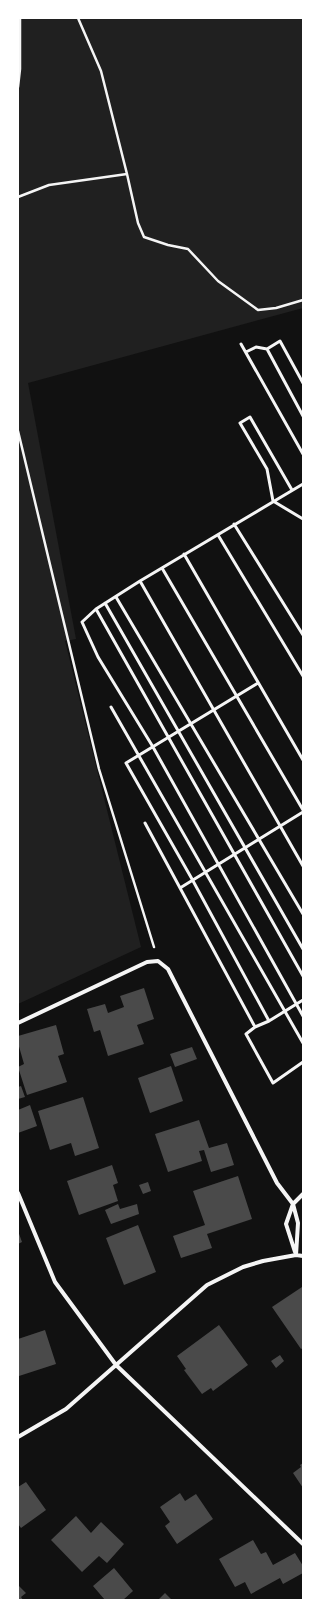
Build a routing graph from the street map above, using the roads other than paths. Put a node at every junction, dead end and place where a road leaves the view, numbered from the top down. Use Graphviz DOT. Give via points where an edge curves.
graph roads {
  1 [pos="241,344"];
  2 [pos="266,349"];
  3 [pos="246,352"];
  4 [pos="303,383"];
  5 [pos="303,416"];
  6 [pos="303,454"];
  7 [pos="303,484"];
  8 [pos="292,490"];
  9 [pos="273,501"];
  10 [pos="303,519"];
  11 [pos="234,524"];
  12 [pos="218,535"];
  13 [pos="184,554"];
  14 [pos="162,568"];
  15 [pos="140,581"];
  16 [pos="116,596"];
  17 [pos="105,603"];
  18 [pos="96,609"];
  19 [pos="303,635"];
  20 [pos="303,676"];
  21 [pos="258,683"];
  22 [pos="236,696"];
  23 [pos="111,707"];
  24 [pos="214,710"];
  25 [pos="191,724"];
  26 [pos="179,731"];
  27 [pos="169,738"];
  28 [pos="153,747"];
  29 [pos="138,756"];
  30 [pos="303,760"];
  31 [pos="303,811"];
  32 [pos="145,823"];
  33 [pos="280,826"];
  34 [pos="259,839"];
  35 [pos="245,847"];
  36 [pos="234,854"];
  37 [pos="218,864"];
  38 [pos="303,866"];
  39 [pos="204,872"];
  40 [pos="192,879"];
  41 [pos="180,888"];
  42 [pos="303,914"];
  43 [pos="303,949"];
  44 [pos="303,976"];
  45 [pos="303,1000"];
  46 [pos="296,1004"];
  47 [pos="285,1011"];
  48 [pos="303,1016"];
  49 [pos="270,1021"];
  50 [pos="18,1023"];
  51 [pos="255,1027"];
  52 [pos="303,1043"];
  53 [pos="303,1062"];
  54 [pos="18,1193"];
  55 [pos="303,1194"];
  56 [pos="293,1204"];
  57 [pos="296,1255"];
  58 [pos="303,1256"];
  59 [pos="116,1365"];
  60 [pos="18,1437"];
  61 [pos="303,1544"];
  1 -- 3 [label="lane"];
  2 -- 3 [label="lane" via="256,347"];
  2 -- 4 [label="lane" via="280,341"];
  2 -- 5 [label="lane"];
  3 -- 6 [label="lane"];
  7 -- 8 [label="lane"];
  8 -- 9 [label="lane"];
  8 -- 9 [label="lane" via="250,417 240,423 267,469"];
  9 -- 10 [label="lane"];
  9 -- 11 [label="lane"];
  11 -- 12 [label="lane"];
  11 -- 19 [label="lane"];
  12 -- 13 [label="lane"];
  12 -- 20 [label="lane"];
  13 -- 14 [label="lane"];
  13 -- 21 [label="lane"];
  14 -- 15 [label="lane"];
  14 -- 22 [label="lane"];
  15 -- 16 [label="lane"];
  15 -- 24 [label="lane"];
  16 -- 17 [label="lane"];
  16 -- 25 [label="lane"];
  17 -- 18 [label="lane"];
  17 -- 26 [label="lane"];
  18 -- 27 [label="lane"];
  18 -- 28 [label="lane" via="82,622 98,656"];
  21 -- 22 [label="lane"];
  21 -- 30 [label="lane"];
  22 -- 24 [label="lane"];
  22 -- 31 [label="lane"];
  23 -- 29 [label="lane"];
  24 -- 25 [label="lane"];
  24 -- 33 [label="lane"];
  25 -- 26 [label="lane"];
  25 -- 34 [label="lane"];
  26 -- 27 [label="lane"];
  26 -- 35 [label="lane"];
  27 -- 28 [label="lane"];
  27 -- 36 [label="lane"];
  28 -- 29 [label="lane"];
  28 -- 37 [label="lane"];
  29 -- 39 [label="lane"];
  29 -- 40 [label="lane" via="126,763"];
  31 -- 33 [label="lane"];
  32 -- 41 [label="lane"];
  33 -- 34 [label="lane"];
  33 -- 38 [label="lane"];
  34 -- 35 [label="lane"];
  34 -- 42 [label="lane"];
  35 -- 36 [label="lane"];
  35 -- 43 [label="lane"];
  36 -- 37 [label="lane"];
  36 -- 44 [label="lane"];
  37 -- 39 [label="lane"];
  37 -- 46 [label="lane"];
  39 -- 40 [label="lane"];
  39 -- 47 [label="lane"];
  40 -- 41 [label="lane"];
  40 -- 49 [label="lane"];
  41 -- 51 [label="lane"];
  45 -- 46 [label="lane"];
  46 -- 47 [label="lane"];
  46 -- 48 [label="lane"];
  47 -- 49 [label="lane"];
  47 -- 52 [label="lane"];
  49 -- 51 [label="lane"];
  50 -- 56 [label="street" via="147,962 158,961 168,969 277,1183"];
  51 -- 53 [label="lane" via="246,1034 273,1082"];
  54 -- 59 [label="street" via="55,1282"];
  55 -- 56 [label="street"];
  56 -- 57 [label="street" via="298,1223"];
  56 -- 57 [label="street" via="286,1224"];
  57 -- 58 [label="street"];
  57 -- 59 [label="street" via="243,1267 207,1285"];
  59 -- 60 [label="street" via="66,1409"];
  59 -- 61 [label="street"];
}
